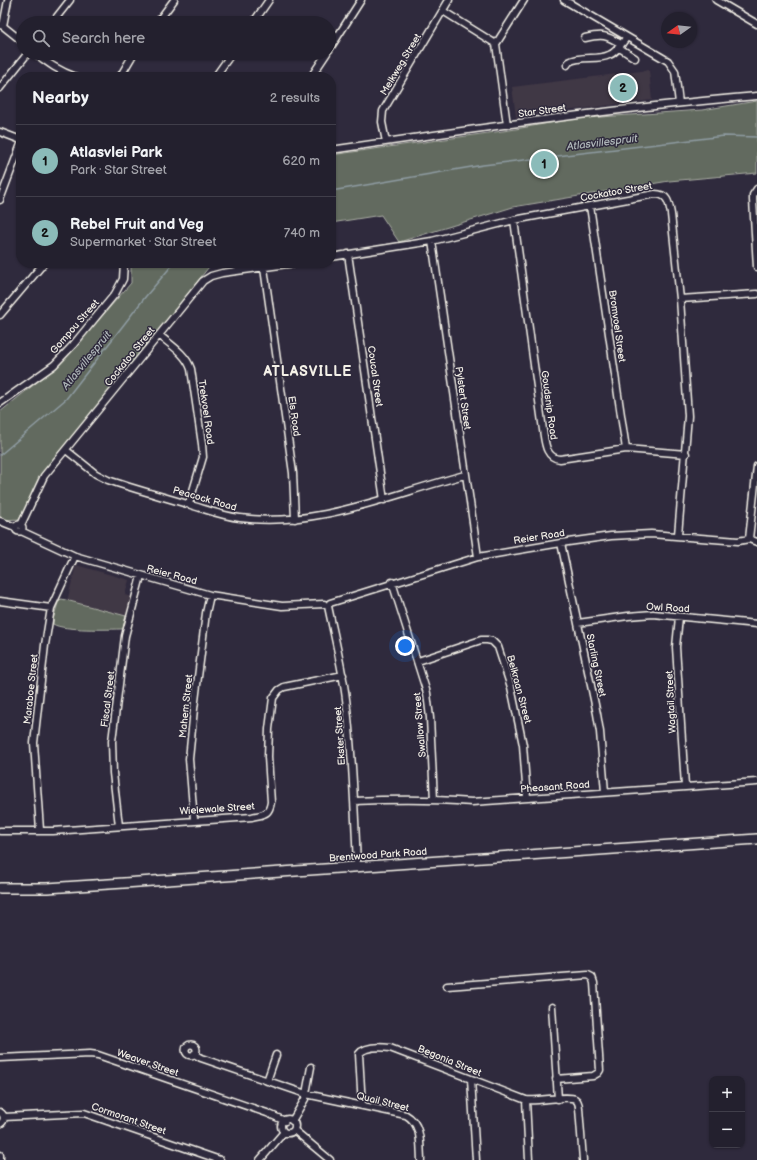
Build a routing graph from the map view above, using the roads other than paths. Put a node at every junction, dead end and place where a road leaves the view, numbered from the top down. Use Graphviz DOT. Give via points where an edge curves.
graph roads {
  1 [pos="8,0"];
  2 [pos="70,0"];
  3 [pos="174,0"];
  4 [pos="270,0"];
  5 [pos="361,0"];
  6 [pos="449,0"];
  7 [pos="524,0"];
  8 [pos="564,0"];
  9 [pos="716,0"];
  10 [pos="443,11"];
  11 [pos="57,16"];
  12 [pos="162,16"];
  13 [pos="258,16"];
  14 [pos="757,24"];
  15 [pos="1,25"];
  16 [pos="16,37"];
  17 [pos="627,37"];
  18 [pos="585,38"];
  19 [pos="336,39"];
  20 [pos="496,44"];
  21 [pos="620,46"];
  22 [pos="635,58"];
  23 [pos="22,60"];
  24 [pos="44,60"];
  25 [pos="130,60"];
  26 [pos="227,60"];
  27 [pos="322,60"];
  28 [pos="567,65"];
  29 [pos="64,72"];
  30 [pos="123,72"];
  31 [pos="219,72"];
  32 [pos="314,72"];
  33 [pos="0,88"];
  34 [pos="757,96"];
  35 [pos="679,103"];
  36 [pos="507,125"];
  37 [pos="0,132"];
  38 [pos="16,138"];
  39 [pos="386,142"];
  40 [pos="336,149"];
  41 [pos="16,157"];
  42 [pos="757,189"];
  43 [pos="0,200"];
  44 [pos="590,206"];
  45 [pos="514,220"];
  46 [pos="432,241"];
  47 [pos="348,254"];
  48 [pos="336,256"];
  49 [pos="757,267"];
  50 [pos="40,268"];
  51 [pos="124,268"];
  52 [pos="264,268"];
  53 [pos="757,294"];
  54 [pos="680,299"];
  55 [pos="0,315"];
  56 [pos="159,335"];
  57 [pos="0,403"];
  58 [pos="626,449"];
  59 [pos="66,450"];
  60 [pos="686,454"];
  61 [pos="757,466"];
  62 [pos="465,475"];
  63 [pos="384,500"];
  64 [pos="189,504"];
  65 [pos="295,519"];
  66 [pos="0,521"];
  67 [pos="19,528"];
  68 [pos="678,535"];
  69 [pos="750,539"];
  70 [pos="757,542"];
  71 [pos="561,543"];
  72 [pos="75,556"];
  73 [pos="478,557"];
  74 [pos="141,576"];
  75 [pos="392,582"];
  76 [pos="210,595"];
  77 [pos="0,601"];
  78 [pos="327,604"];
  79 [pos="51,608"];
  80 [pos="679,617"];
  81 [pos="578,623"];
  82 [pos="757,624"];
  83 [pos="418,661"];
  84 [pos="343,675"];
  85 [pos="757,782"];
  86 [pos="685,786"];
  87 [pos="605,792"];
  88 [pos="527,798"];
  89 [pos="434,800"];
  90 [pos="354,801"];
  91 [pos="194,820"];
  92 [pos="118,826"];
  93 [pos="40,830"];
  94 [pos="0,831"];
  95 [pos="757,839"];
  96 [pos="357,867"];
  97 [pos="0,888"];
  98 [pos="447,986"];
  99 [pos="552,1007"];
  100 [pos="194,1054"];
  101 [pos="276,1055"];
  102 [pos="0,1058"];
  103 [pos="311,1067"];
  104 [pos="470,1079"];
  105 [pos="556,1079"];
  106 [pos="267,1081"];
  107 [pos="306,1094"];
  108 [pos="558,1099"];
  109 [pos="526,1100"];
  110 [pos="362,1106"];
  111 [pos="2,1114"];
  112 [pos="285,1121"];
  113 [pos="292,1121"];
  114 [pos="0,1124"];
  115 [pos="294,1130"];
  116 [pos="284,1132"];
  117 [pos="0,1155"];
  118 [pos="0,1160"];
  119 [pos="220,1160"];
  120 [pos="260,1160"];
  121 [pos="330,1160"];
  122 [pos="421,1160"];
  123 [pos="476,1160"];
  124 [pos="529,1160"];
  125 [pos="583,1160"];
  1 -- 15 [label="street"];
  2 -- 11 [label="street"];
  3 -- 12 [label="street"];
  4 -- 13 [label="street"];
  5 -- 19 [label="street"];
  6 -- 10 [label="street, Melkweg Street"];
  7 -- 20 [label="street"];
  8 -- 17 [label="street"];
  9 -- 14 [label="street"];
  10 -- 20 [label="street"];
  10 -- 39 [label="street, Melkweg Street" via="383,111 382,122"];
  15 -- 16 [label="street"];
  17 -- 21 [label="street"];
  17 -- 35 [label="street" via="671,64 675,70"];
  18 -- 21 [label="street" via="609,37"];
  20 -- 36 [label="street"];
  21 -- 22 [label="street"];
  21 -- 28 [label="street" via="609,56 575,59"];
  23 -- 33 [label="street"];
  24 -- 29 [label="street"];
  25 -- 30 [label="street"];
  26 -- 31 [label="street"];
  27 -- 32 [label="street"];
  34 -- 35 [label="street, Star Street"];
  35 -- 36 [label="street, Star Street"];
  36 -- 39 [label="street, Star Street"];
  37 -- 38 [label="street"];
  39 -- 40 [label="street, Star Street"];
  41 -- 43 [label="street"];
  42 -- 49 [label="street" via="753,194"];
  44 -- 45 [label="street, Cockatoo Street"];
  44 -- 54 [label="street, Cockatoo Street" via="655,194 666,198 671,214"];
  44 -- 58 [label="street, Bromvoel Street"];
  45 -- 46 [label="street, Cockatoo Street"];
  45 -- 58 [label="street, Goudsnip Road" via="548,453 556,459 564,459"];
  46 -- 47 [label="street, Cockatoo Street"];
  46 -- 62 [label="street, Pylstert Street"];
  47 -- 48 [label="street, Cockatoo Street"];
  47 -- 63 [label="street, Coucal Street"];
  50 -- 55 [label="street"];
  51 -- 57 [label="street, Gompou Street" via="123,279 115,294 73,345 54,365"];
  52 -- 56 [label="street, Cockatoo Street" via="222,273 203,281"];
  52 -- 65 [label="street, Els Road" via="293,473"];
  53 -- 54 [label="street"];
  54 -- 60 [label="street, Cockatoo Street" via="688,416"];
  56 -- 59 [label="street, Cockatoo Street"];
  56 -- 64 [label="street, Trekvoel Road" via="189,361 192,369 202,457"];
  58 -- 60 [label="street, Goudsnip Road"];
  59 -- 64 [label="street, Peacock Road" via="96,474 108,480"];
  59 -- 67 [label="street, Cockatoo Street" via="44,476"];
  60 -- 68 [label="street, Cockatoo Street"];
  61 -- 69 [label="street"];
  62 -- 63 [label="street, Peacock Road"];
  62 -- 73 [label="street, Pylstert Street"];
  63 -- 65 [label="street, Peacock Road" via="321,516"];
  64 -- 65 [label="street, Peacock Road" via="239,518"];
  66 -- 67 [label="street, Reier Road"];
  67 -- 72 [label="street, Reier Road"];
  68 -- 69 [label="street, Reier Road" via="738,541"];
  68 -- 71 [label="street, Reier Road" via="623,535"];
  69 -- 70 [label="street, Reier Road"];
  71 -- 73 [label="street, Reier Road"];
  71 -- 81 [label="street, Starling Street"];
  72 -- 74 [label="street, Reier Road"];
  72 -- 79 [label="street, Maraboe Street"];
  73 -- 75 [label="street, Reier Road"];
  74 -- 76 [label="street, Reier Road"];
  74 -- 92 [label="street, Fiscal Street" via="125,636 112,741"];
  75 -- 78 [label="street, Reier Road"];
  75 -- 83 [label="street, Swallow Street"];
  76 -- 78 [label="street, Reier Road" via="282,606"];
  76 -- 91 [label="street, Mahem Street" via="189,759"];
  77 -- 79 [label="street"];
  78 -- 84 [label="street, Ekster Street"];
  79 -- 93 [label="street, Maraboe Street" via="34,743"];
  80 -- 81 [label="street, Owl Road" via="653,614"];
  80 -- 82 [label="street, Owl Road"];
  80 -- 86 [label="street, Wagtail Street" via="676,647"];
  81 -- 87 [label="street, Starling Street" via="600,732"];
  83 -- 88 [label="street, Belkraan Street" via="484,640 495,644 500,651 511,687 519,723"];
  83 -- 89 [label="street, Swallow Street" via="427,694 430,718"];
  84 -- 90 [label="street, Ekster Street"];
  84 -- 91 [label="street, Wielewale Street" via="284,687 273,698 268,757 271,802 270,809 265,814"];
  85 -- 86 [label="street, Pheasant Road"];
  86 -- 87 [label="street, Pheasant Road"];
  87 -- 88 [label="street, Pheasant Road"];
  88 -- 89 [label="street, Pheasant Road" via="472,802"];
  89 -- 90 [label="street, Pheasant Road"];
  90 -- 96 [label="street, Ekster Street"];
  91 -- 92 [label="street, Wielewale Street"];
  92 -- 93 [label="street, Wielewale Street"];
  93 -- 94 [label="street, Wielewale Street"];
  95 -- 96 [label="street, Brentwood Park Road"];
  96 -- 97 [label="street, Brentwood Park Road" via="47,888"];
  98 -- 105 [label="street" via="588,975 592,977 600,1070 593,1076"];
  99 -- 105 [label="street"];
  100 -- 106 [label="street, Quail Street"];
  101 -- 106 [label="street"];
  102 -- 112 [label="street, Weaver Street" via="98,1055"];
  103 -- 107 [label="street"];
  104 -- 109 [label="street, Begonia Street"];
  104 -- 110 [label="street, Begonia Street" via="390,1048 363,1050 359,1056"];
  104 -- 123 [label="street"];
  105 -- 108 [label="street"];
  106 -- 107 [label="street, Quail Street"];
  107 -- 110 [label="street, Quail Street"];
  107 -- 113 [label="street"];
  108 -- 109 [label="street"];
  108 -- 125 [label="street" via="573,1098 578,1102"];
  109 -- 124 [label="street"];
  110 -- 122 [label="street, Quail Street" via="411,1118 419,1131"];
  111 -- 114 [label="street" via="4,1120"];
  111 -- 119 [label="street, Cormorant Street" via="84,1113"];
  112 -- 113 [label="street"];
  112 -- 116 [label="street" via="282,1126"];
  113 -- 115 [label="street" via="295,1124"];
  115 -- 116 [label="street"];
  115 -- 121 [label="street"];
  116 -- 120 [label="street"];
  117 -- 118 [label="street"];
}
